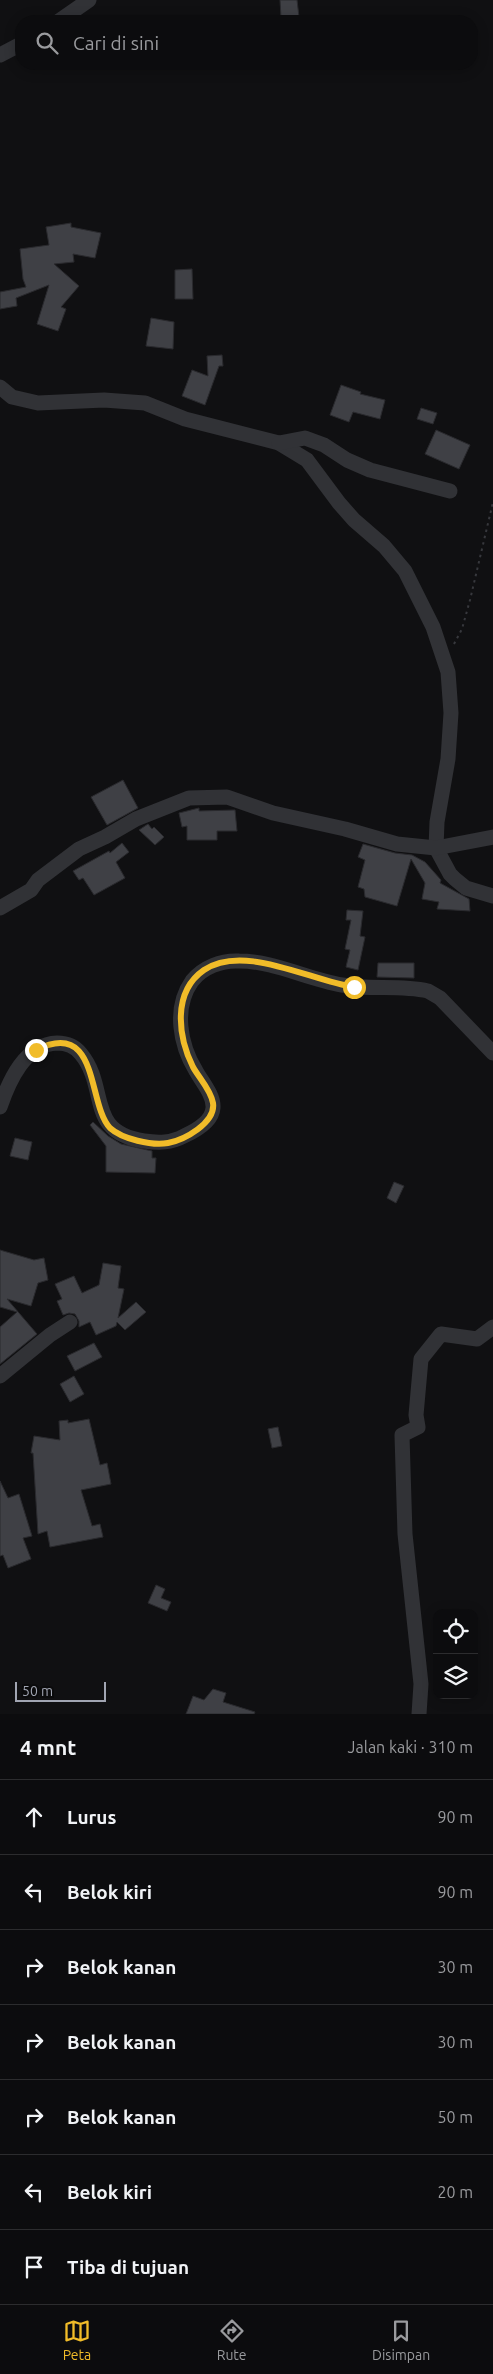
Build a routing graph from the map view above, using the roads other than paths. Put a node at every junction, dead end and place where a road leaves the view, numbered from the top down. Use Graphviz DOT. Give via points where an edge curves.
graph roads {
  1 [pos="89,0"];
  2 [pos="68,15"];
  3 [pos="15,47"];
  4 [pos="0,55"];
  5 [pos="0,387"];
  6 [pos="279,443"];
  7 [pos="450,491"];
  8 [pos="493,837"];
  9 [pos="436,848"];
  10 [pos="493,896"];
  11 [pos="0,908"];
  12 [pos="493,1053"];
  13 [pos="0,1107"];
  14 [pos="70,1322"];
  15 [pos="493,1327"];
  16 [pos="0,1376"];
  17 [pos="419,1714"];
  1 -- 2 [label="street"];
  3 -- 4 [label="street"];
  5 -- 6 [label="street" via="12,397 38,402 104,400 145,403 185,419"];
  6 -- 7 [label="street" via="305,438 370,470"];
  6 -- 9 [label="street" via="313,466 339,503 405,571 441,648 448,672 451,714"];
  8 -- 9 [label="street"];
  9 -- 10 [label="street" via="450,874 466,888"];
  9 -- 11 [label="street" via="397,844 273,813 226,797 190,798 136,818 79,849 38,880 31,890"];
  12 -- 13 [label="street" via="440,998 428,991 340,985 272,966 232,961 203,971 190,985 182,1004 185,1046 213,1106 211,1116 194,1130 166,1143 134,1140 111,1128 104,1117 88,1067 81,1054 66,1044 45,1046 31,1054 9,1085"];
  14 -- 16 [label="street" via="50,1334"];
  15 -- 17 [label="street" via="477,1339 441,1334 420,1359 418,1426 402,1435 405,1534 421,1684"];
}
